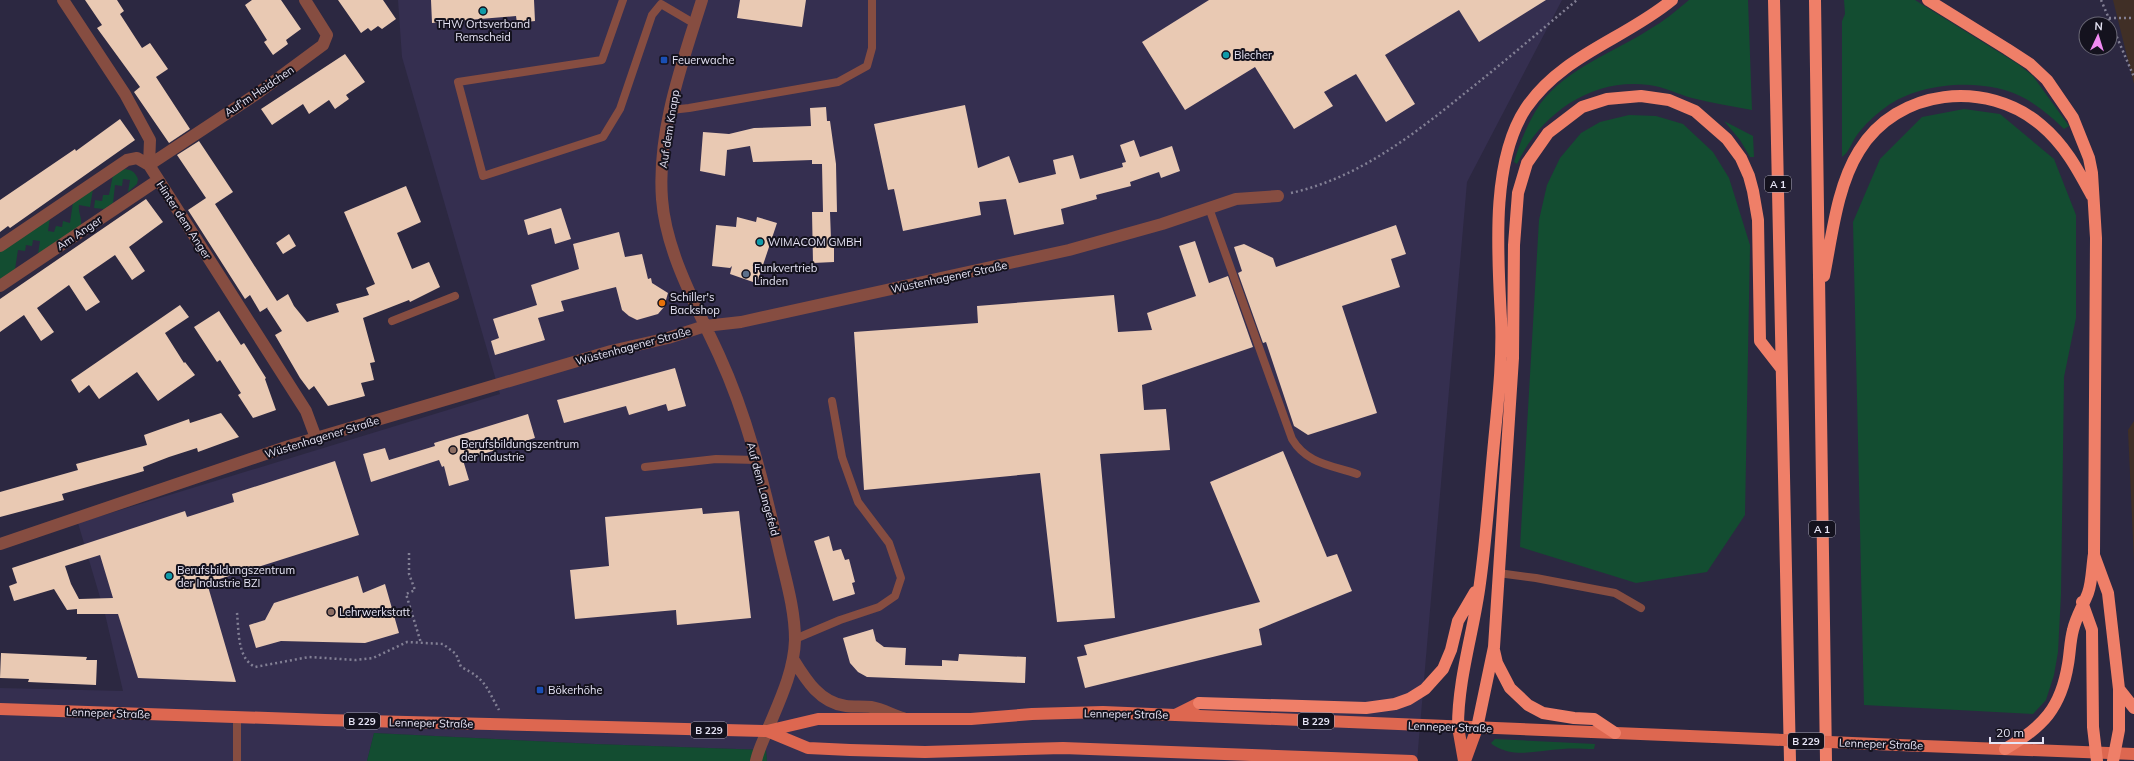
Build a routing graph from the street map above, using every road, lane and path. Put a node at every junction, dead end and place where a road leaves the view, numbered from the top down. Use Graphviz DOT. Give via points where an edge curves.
graph roads {
  1 [pos="63,0"];
  2 [pos="304,0"];
  3 [pos="623,0"];
  4 [pos="702,0"];
  5 [pos="872,0"];
  6 [pos="1577,0"];
  7 [pos="1672,0"];
  8 [pos="1774,0"];
  9 [pos="1815,0"];
  10 [pos="1928,0"];
  11 [pos="2101,0"];
  12 [pos="2109,16"];
  13 [pos="2118,18"];
  14 [pos="2134,18"];
  15 [pos="694,24"];
  16 [pos="2118,38"];
  17 [pos="2134,77"];
  18 [pos="671,110"];
  19 [pos="149,165"];
  20 [pos="158,180"];
  21 [pos="1278,196"];
  22 [pos="2094,200"];
  23 [pos="1209,208"];
  24 [pos="0,246"];
  25 [pos="0,286"];
  26 [pos="455,296"];
  27 [pos="1819,296"];
  28 [pos="392,321"];
  29 [pos="705,326"];
  30 [pos="1781,368"];
  31 [pos="832,401"];
  32 [pos="316,438"];
  33 [pos="757,460"];
  34 [pos="645,467"];
  35 [pos="1357,474"];
  36 [pos="0,544"];
  37 [pos="409,553"];
  38 [pos="2094,554"];
  39 [pos="1498,573"];
  40 [pos="1480,584"];
  41 [pos="2082,602"];
  42 [pos="1640,608"];
  43 [pos="237,613"];
  44 [pos="795,639"];
  45 [pos="421,643"];
  46 [pos="1494,647"];
  47 [pos="793,659"];
  48 [pos="2119,689"];
  49 [pos="1199,703"];
  50 [pos="2134,708"];
  51 [pos="0,709"];
  52 [pos="1174,715"];
  53 [pos="237,717"];
  54 [pos="909,720"];
  55 [pos="508,725"];
  56 [pos="1458,727"];
  57 [pos="1477,728"];
  58 [pos="767,731"];
  59 [pos="1615,733"];
  60 [pos="2005,749"];
  61 [pos="2134,754"];
  62 [pos="2096,757"];
  63 [pos="2114,757"];
  64 [pos="237,761"];
  65 [pos="756,761"];
  66 [pos="1412,761"];
  67 [pos="1465,761"];
  68 [pos="1790,761"];
  69 [pos="1826,761"];
  1 -- 19 [label="street" via="125,94 150,140"];
  2 -- 19 [label="street, Auf'm Heidchen" via="327,35 323,45 258,93"];
  3 -- 15 [label="lane" via="602,60 458,82 483,176 603,136 620,109 637,56 656,10 661,4"];
  4 -- 15 [label="street, Auf dem Knapp"];
  5 -- 18 [label="lane" via="872,48 867,66 844,79 822,85"];
  6 -- 21 [label="path" via="1420,130 1376,160 1316,187"];
  7 -- 40 [label="highway" via="1556,74 1526,108 1516,126 1506,162 1498,230 1500,365"];
  8 -- 30 [label="highway, A 1"];
  9 -- 27 [label="highway, A 1"];
  10 -- 22 [label="highway" via="2030,64 2047,80 2073,118 2082,140 2092,173"];
  11 -- 12 [label="path"];
  13 -- 14 [label="path"];
  15 -- 18 [label="street, Auf dem Knapp"];
  16 -- 17 [label="path"];
  18 -- 29 [label="street, Auf dem Knapp" via="662,178 665,221 672,248"];
  19 -- 20 [label="street, Hinter dem Anger"];
  19 -- 24 [label="street" via="138,158 127,160"];
  20 -- 25 [label="street, Am Anger"];
  20 -- 32 [label="street, Hinter dem Anger" via="306,411"];
  21 -- 23 [label="street, Wüstenhagener Straße" via="1236,199"];
  22 -- 27 [label="highway" via="2061,144 2029,116 2001,101 1975,96 1940,97 1922,101 1885,121 1867,139 1854,159 1845,178"];
  22 -- 38 [label="highway"];
  23 -- 29 [label="street, Wüstenhagener Straße" via="1069,250 741,322"];
  23 -- 35 [label="lane" via="1292,440 1299,451 1308,458"];
  26 -- 28 [label="lane"];
  27 -- 69 [label="highway, A 1"];
  29 -- 32 [label="street, Wüstenhagener Straße"];
  29 -- 33 [label="street, Auf dem Langefeld" via="740,407"];
  30 -- 39 [label="highway" via="1760,341 1758,220 1749,176 1741,158 1727,139 1695,112 1669,100 1657,98 1627,96 1607,99 1571,113 1540,141 1527,163 1518,193 1513,358"];
  30 -- 68 [label="highway, A 1"];
  31 -- 44 [label="lane" via="842,457 858,502 889,543 901,578 895,596 879,607"];
  32 -- 36 [label="street, Wüstenhagener Straße"];
  33 -- 34 [label="lane" via="716,459"];
  33 -- 44 [label="street, Auf dem Langefeld" via="790,598"];
  37 -- 45 [label="path" via="409,574 415,590 406,594"];
  38 -- 41 [label="highway" via="2088,593"];
  38 -- 48 [label="highway" via="2108,593"];
  39 -- 42 [label="lane" via="1615,593"];
  39 -- 46 [label="highway"];
  40 -- 49 [label="highway" via="1458,621 1443,669 1425,689 1409,699 1395,704 1366,708"];
  40 -- 56 [label="highway" via="1458,699"];
  41 -- 60 [label="highway" via="2073,630 2064,680 2056,702 2040,726"];
  41 -- 62 [label="highway" via="2092,630"];
  43 -- 45 [label="path" via="242,650 247,663 255,667 309,657 356,660 373,658 408,642"];
  44 -- 47 [label="street, Auf dem Langefeld"];
  45 -- 55 [label="path" via="443,644 456,654 461,667 477,675 488,689"];
  46 -- 57 [label="highway"];
  46 -- 59 [label="highway" via="1497,662 1510,688 1528,705 1543,713 1594,719"];
  47 -- 54 [label="street" via="817,693 827,700 846,706 872,707"];
  47 -- 58 [label="street, Auf dem Langefeld"];
  48 -- 50 [label="highway"];
  48 -- 63 [label="highway" via="2119,730"];
  49 -- 52 [label="main road"];
  51 -- 53 [label="main road, Lenneper Straße / B 229"];
  52 -- 54 [label="main road, Lenneper Straße / B 229" via="1103,712"];
  52 -- 56 [label="main road, Lenneper Straße / B 229"];
  53 -- 55 [label="main road, Lenneper Straße / B 229"];
  53 -- 64 [label="lane"];
  54 -- 58 [label="main road, Lenneper Straße / B 229" via="818,719"];
  55 -- 58 [label="main road, Lenneper Straße / B 229"];
  56 -- 57 [label="main road, Lenneper Straße / B 229"];
  56 -- 67 [label="main road"];
  57 -- 59 [label="main road, Lenneper Straße / B 229"];
  57 -- 67 [label="main road"];
  58 -- 65 [label="street, Auf dem Langefeld"];
  58 -- 66 [label="main road, Lenneper Straße / B 229" via="808,748 850,750 925,752 1069,748"];
  59 -- 60 [label="main road, Lenneper Straße / B 229, bridge"];
  60 -- 62 [label="main road, Lenneper Straße / B 229"];
  61 -- 63 [label="main road, Lenneper Straße / B 229"];
  62 -- 63 [label="main road, Lenneper Straße / B 229"];
}
